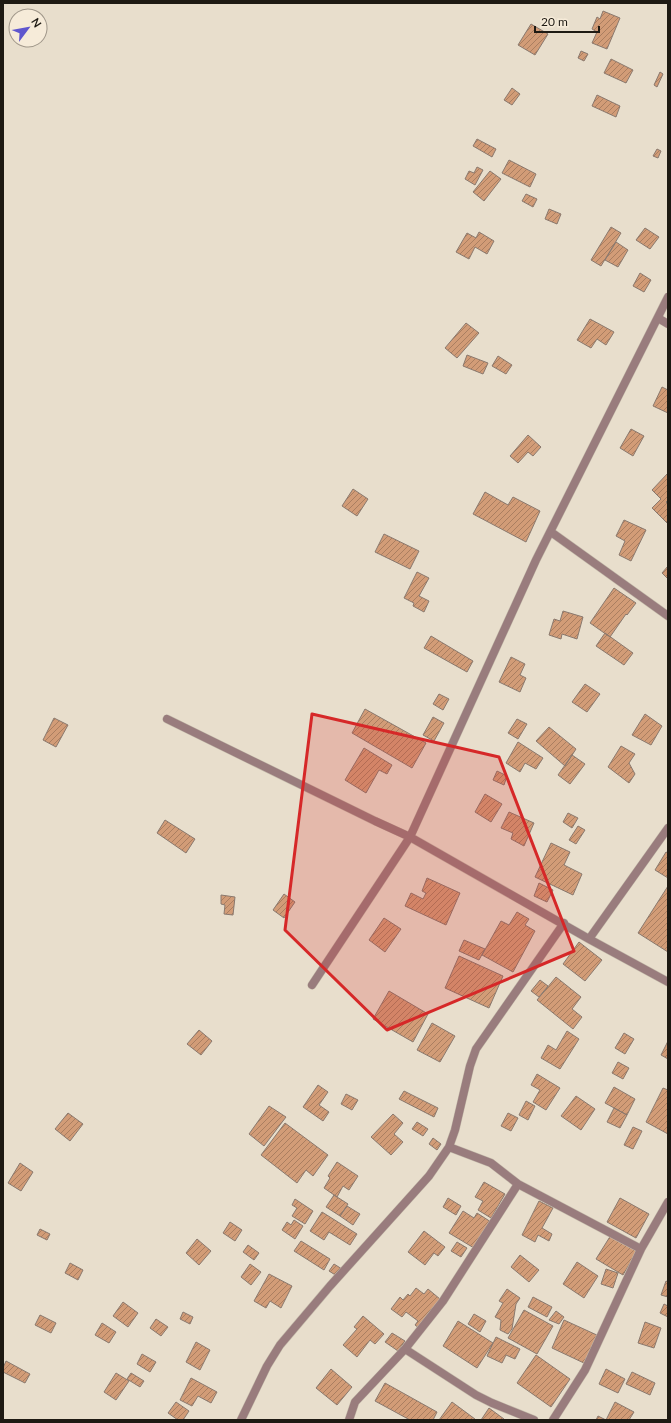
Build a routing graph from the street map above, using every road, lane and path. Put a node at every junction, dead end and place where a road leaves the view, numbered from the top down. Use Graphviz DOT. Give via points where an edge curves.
graph roads {
  1 [pos="668,297"];
  2 [pos="658,318"];
  3 [pos="668,324"];
  4 [pos="551,532"];
  5 [pos="668,616"];
  6 [pos="167,719"];
  7 [pos="668,828"];
  8 [pos="410,837"];
  9 [pos="564,923"];
  10 [pos="589,939"];
  11 [pos="668,982"];
  12 [pos="312,985"];
  13 [pos="449,1147"];
  14 [pos="518,1184"];
  15 [pos="668,1202"];
  16 [pos="640,1249"];
  17 [pos="405,1349"];
  18 [pos="241,1420"];
  19 [pos="349,1420"];
  20 [pos="534,1420"];
  21 [pos="553,1420"];
  1 -- 2 [label="street"];
  2 -- 3 [label="street"];
  2 -- 4 [label="street"];
  4 -- 5 [label="street"];
  4 -- 8 [label="street"];
  6 -- 8 [label="street"];
  7 -- 10 [label="street"];
  8 -- 9 [label="street"];
  8 -- 12 [label="street"];
  9 -- 10 [label="street"];
  9 -- 13 [label="street" via="476,1049"];
  10 -- 11 [label="street"];
  13 -- 14 [label="street" via="491,1163"];
  13 -- 18 [label="street" via="429,1176 280,1346 267,1366"];
  14 -- 16 [label="street"];
  14 -- 17 [label="street" via="443,1301"];
  15 -- 16 [label="street"];
  16 -- 21 [label="street" via="585,1370"];
  17 -- 19 [label="street" via="355,1402"];
  17 -- 20 [label="street" via="476,1395"];
}
